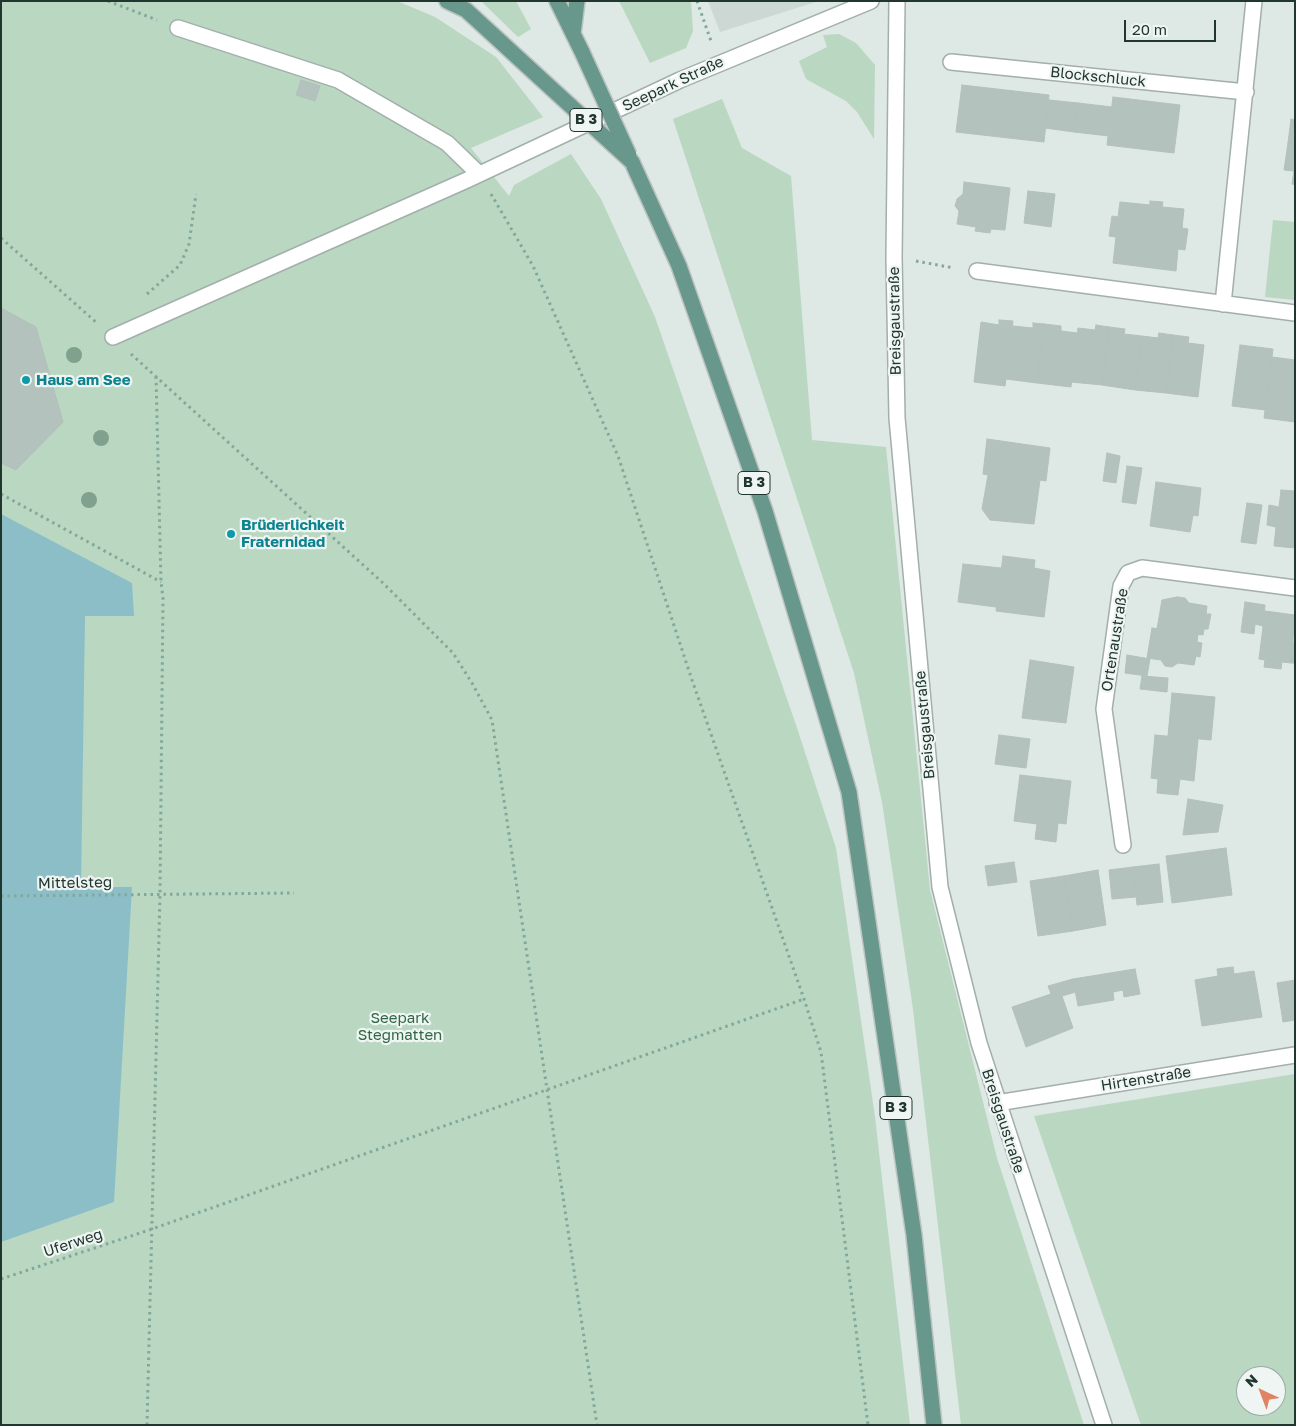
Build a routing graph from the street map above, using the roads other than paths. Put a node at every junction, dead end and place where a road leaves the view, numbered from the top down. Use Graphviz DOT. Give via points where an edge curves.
graph roads {
  1 [pos="447,1"];
  2 [pos="557,1"];
  3 [pos="577,1"];
  4 [pos="871,1"];
  5 [pos="897,1"];
  6 [pos="1254,1"];
  7 [pos="178,28"];
  8 [pos="573,34"];
  9 [pos="951,62"];
  10 [pos="1246,92"];
  11 [pos="632,162"];
  12 [pos="479,174"];
  13 [pos="977,272"];
  14 [pos="1223,304"];
  15 [pos="1295,313"];
  16 [pos="119,334"];
  17 [pos="1295,588"];
  18 [pos="1123,845"];
  19 [pos="1295,1056"];
  20 [pos="997,1103"];
  21 [pos="934,1425"];
  22 [pos="1104,1425"];
  1 -- 11 [label="main road, B 3, bridge" via="466,10"];
  2 -- 8 [label="main road, B 3"];
  3 -- 8 [label="main road"];
  4 -- 12 [label="street, Seepark Straße" via="718,63"];
  5 -- 20 [label="street, Breisgaustraße" via="894,258 898,418 940,887"];
  6 -- 10 [label="street"];
  7 -- 12 [label="street" via="338,80 447,143"];
  8 -- 11 [label="main road, B 3, bridge"];
  9 -- 10 [label="street, Blockschluck"];
  10 -- 14 [label="street"];
  11 -- 21 [label="main road, B 3" via="679,266 765,512 849,792 914,1235"];
  12 -- 16 [label="street, Seepark Straße"];
  13 -- 14 [label="street"];
  14 -- 15 [label="street"];
  17 -- 18 [label="street, Ortenaustraße" via="1142,568 1128,573 1121,586 1104,709"];
  19 -- 20 [label="street, Hirtenstraße"];
  20 -- 22 [label="street, Breisgaustraße"];
}
